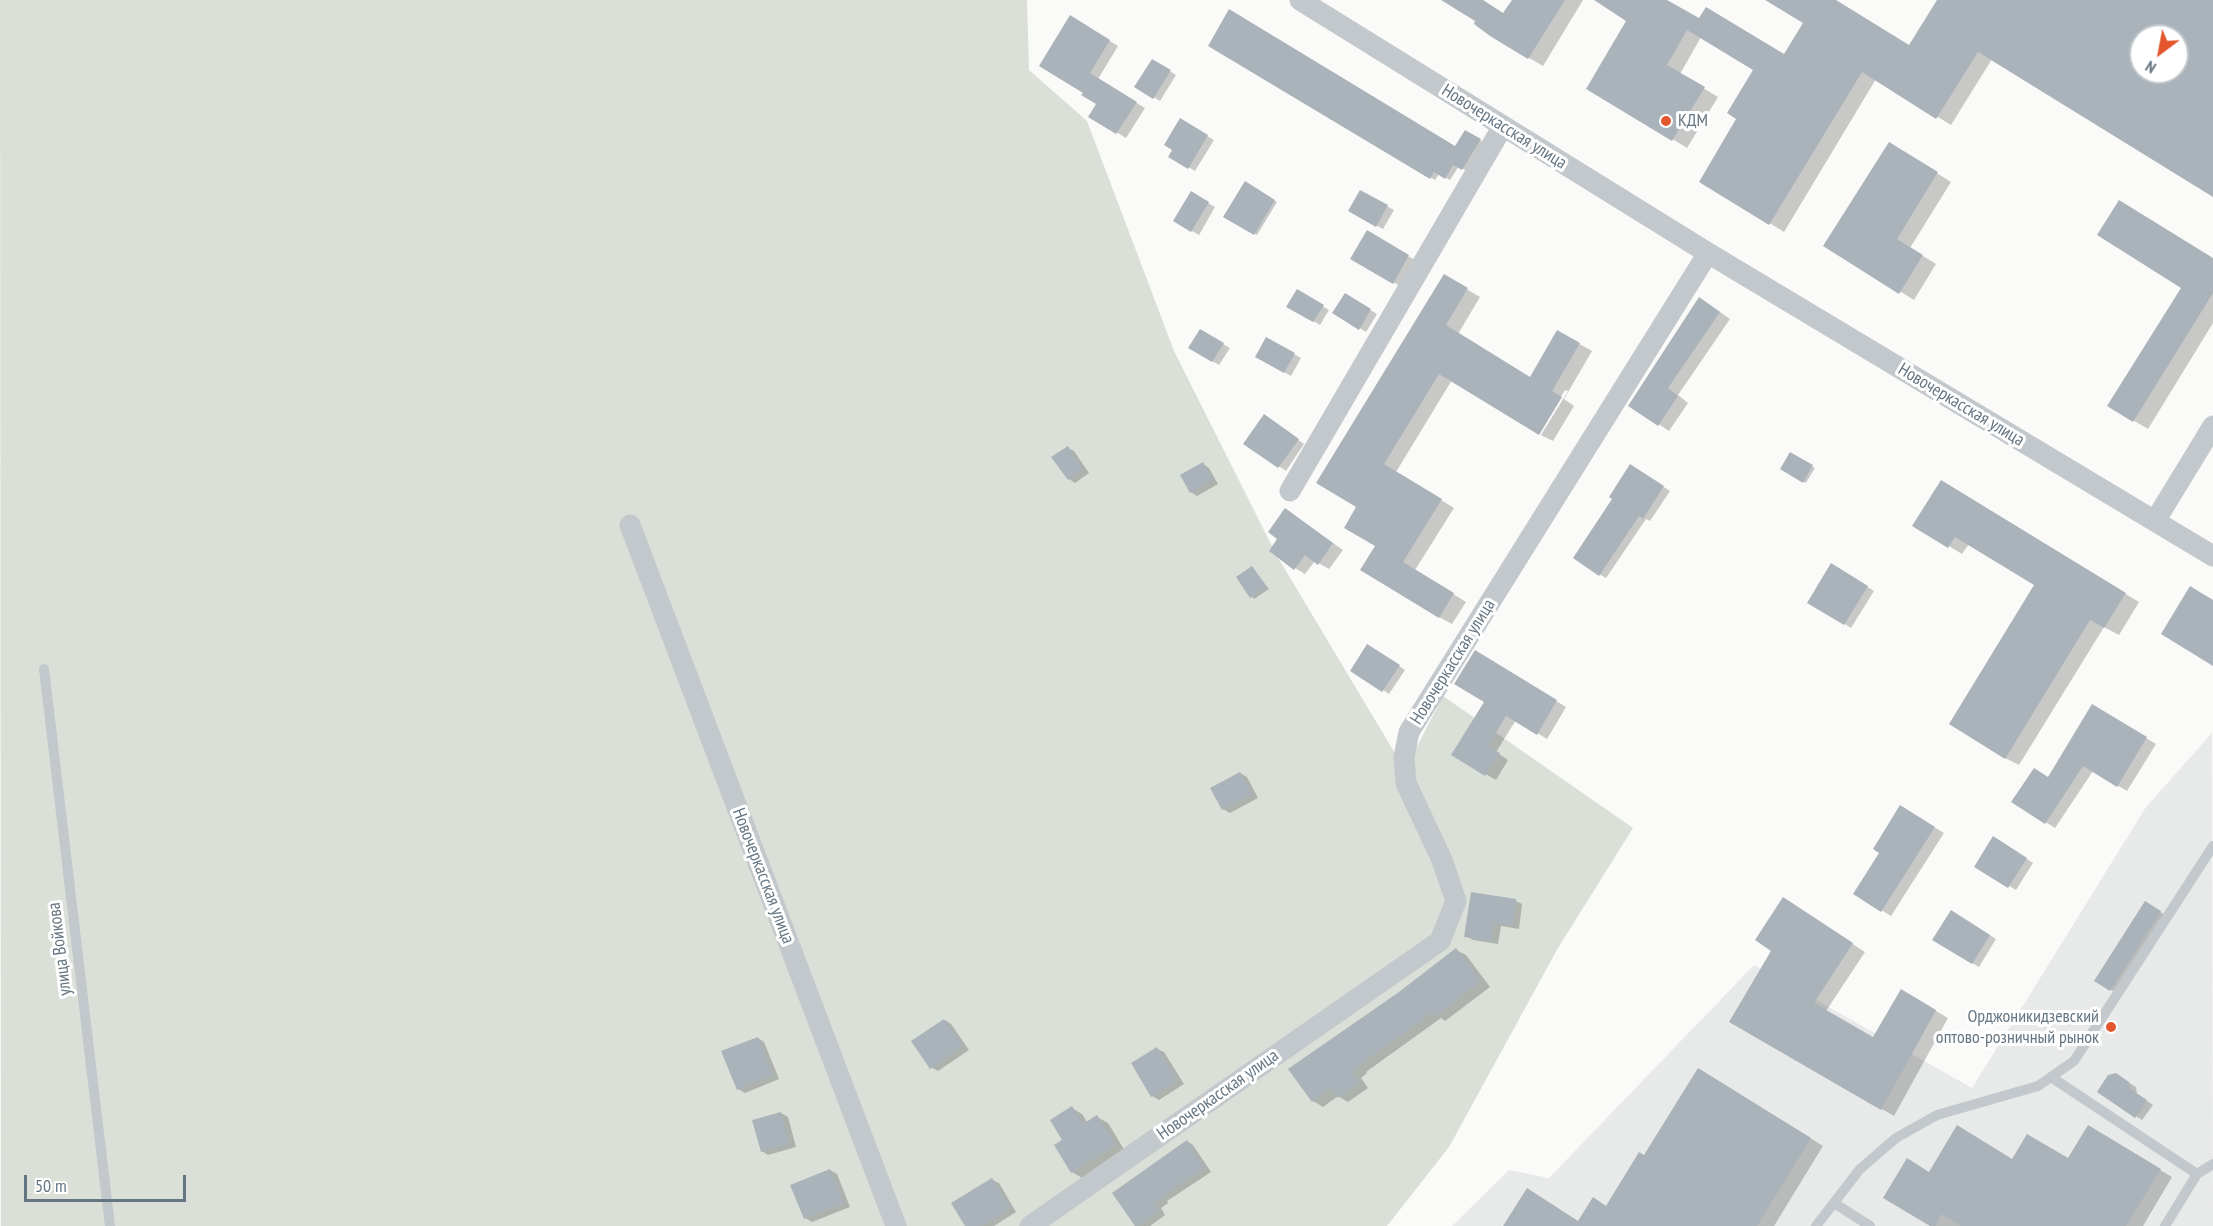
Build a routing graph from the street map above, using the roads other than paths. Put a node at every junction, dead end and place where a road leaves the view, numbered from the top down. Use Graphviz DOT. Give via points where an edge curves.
graph roads {
  1 [pos="1300,0"];
  2 [pos="1503,126"];
  3 [pos="1708,254"];
  4 [pos="2213,426"];
  5 [pos="1290,491"];
  6 [pos="2155,521"];
  7 [pos="630,525"];
  8 [pos="2213,556"];
  9 [pos="44,669"];
  10 [pos="2213,846"];
  11 [pos="2051,1077"];
  12 [pos="2213,1164"];
  13 [pos="2197,1174"];
  14 [pos="1834,1203"];
  15 [pos="110,1226"];
  16 [pos="896,1226"];
  17 [pos="1030,1226"];
  18 [pos="1816,1226"];
  19 [pos="1870,1226"];
  20 [pos="2165,1226"];
  1 -- 2 [label="street, Новочеркасская улица"];
  2 -- 3 [label="street, Новочеркасская улица"];
  2 -- 5 [label="street"];
  3 -- 6 [label="street, Новочеркасская улица"];
  3 -- 17 [label="street, Новочеркасская улица" via="1409,732 1404,757 1406,783 1443,860 1456,901 1440,941"];
  4 -- 6 [label="street"];
  6 -- 8 [label="street, Новочеркасская улица"];
  7 -- 16 [label="street, Новочеркасская улица"];
  9 -- 15 [label="lane, улица Войкова"];
  10 -- 11 [label="lane" via="2074,1061"];
  11 -- 13 [label="lane"];
  11 -- 14 [label="lane" via="2038,1086 1936,1115 1896,1138 1860,1169"];
  12 -- 13 [label="lane"];
  13 -- 20 [label="lane"];
  14 -- 18 [label="lane"];
  14 -- 19 [label="lane"];
}
